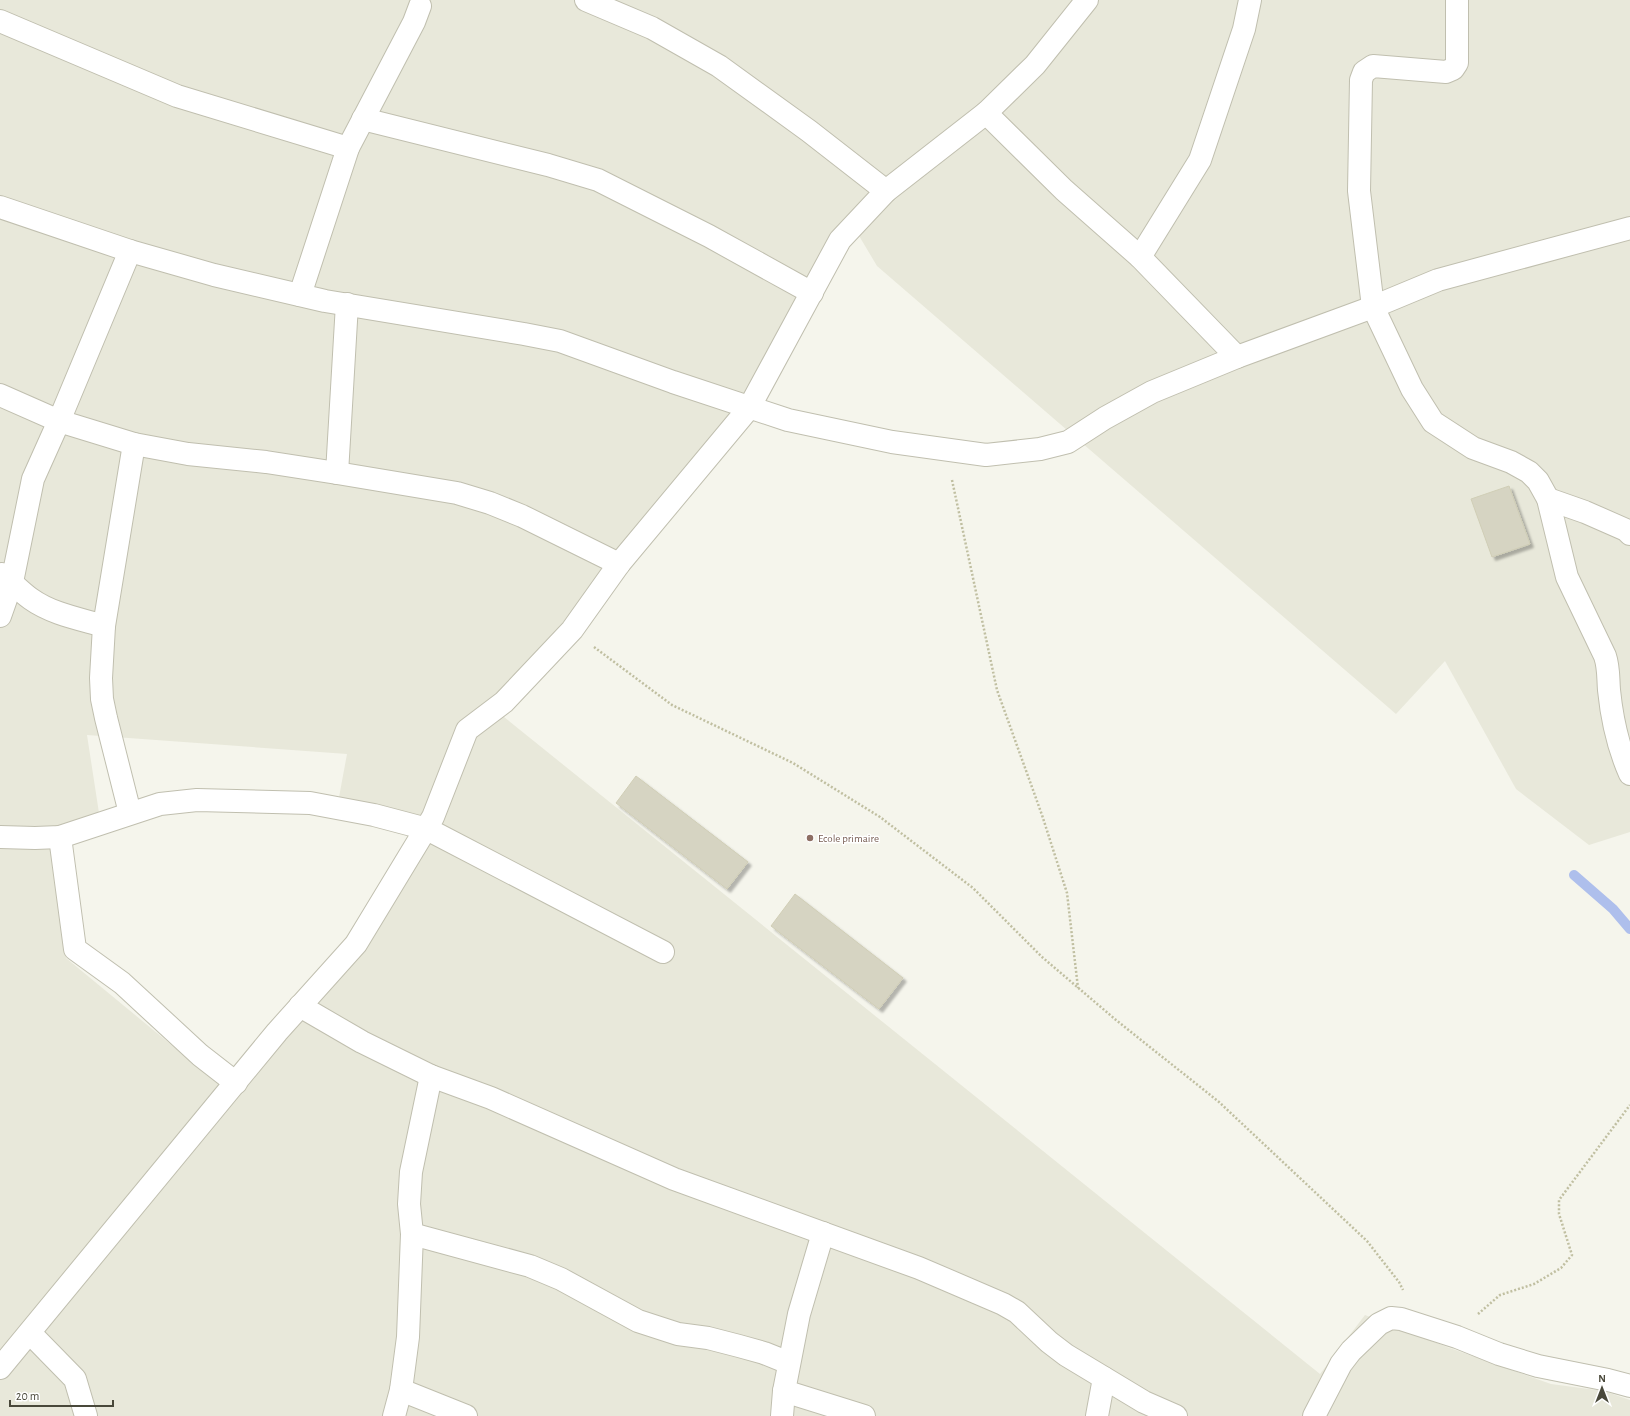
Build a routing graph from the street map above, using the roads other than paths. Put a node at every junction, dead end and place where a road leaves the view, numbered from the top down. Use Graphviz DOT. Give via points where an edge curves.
graph roads {
  1 [pos="586,0"];
  2 [pos="1086,0"];
  3 [pos="1250,0"];
  4 [pos="1457,0"];
  5 [pos="416,2"];
  6 [pos="0,21"];
  7 [pos="986,113"];
  8 [pos="363,119"];
  9 [pos="348,148"];
  10 [pos="886,191"];
  11 [pos="0,207"];
  12 [pos="1630,228"];
  13 [pos="130,251"];
  14 [pos="1140,258"];
  15 [pos="812,293"];
  16 [pos="300,295"];
  17 [pos="347,304"];
  18 [pos="1373,307"];
  19 [pos="1237,357"];
  20 [pos="0,395"];
  21 [pos="750,408"];
  22 [pos="59,421"];
  23 [pos="134,444"];
  24 [pos="337,473"];
  25 [pos="1548,499"];
  26 [pos="1630,534"];
  27 [pos="618,564"];
  28 [pos="6,577"];
  29 [pos="0,616"];
  30 [pos="104,626"];
  31 [pos="1630,774"];
  32 [pos="130,813"];
  33 [pos="427,829"];
  34 [pos="0,837"];
  35 [pos="60,837"];
  36 [pos="663,952"];
  37 [pos="300,1006"];
  38 [pos="431,1076"];
  39 [pos="236,1083"];
  40 [pos="823,1233"];
  41 [pos="412,1234"];
  42 [pos="30,1333"];
  43 [pos="789,1362"];
  44 [pos="0,1368"];
  45 [pos="1104,1378"];
  46 [pos="1630,1386"];
  47 [pos="401,1390"];
  48 [pos="784,1391"];
  49 [pos="86,1416"];
  50 [pos="394,1416"];
  51 [pos="466,1416"];
  52 [pos="782,1416"];
  53 [pos="864,1416"];
  54 [pos="1097,1416"];
  55 [pos="1176,1416"];
  56 [pos="1314,1416"];
  1 -- 10 [label="street" via="652,28 719,66"];
  2 -- 7 [label="street" via="1035,65"];
  3 -- 14 [label="street" via="1244,29 1200,160"];
  4 -- 18 [label="street" via="1457,63 1453,69 1446,72 1373,66 1364,72 1361,80 1359,192"];
  5 -- 8 [label="street" via="414,22"];
  6 -- 9 [label="street" via="177,96"];
  7 -- 10 [label="street"];
  7 -- 14 [label="street" via="1064,190"];
  8 -- 9 [label="street"];
  8 -- 15 [label="street" via="598,180 709,236"];
  9 -- 16 [label="street"];
  10 -- 15 [label="street" via="840,240"];
  11 -- 13 [label="street"];
  12 -- 18 [label="street" via="1438,280"];
  13 -- 16 [label="street" via="214,275"];
  13 -- 22 [label="street"];
  14 -- 19 [label="street"];
  15 -- 21 [label="street"];
  16 -- 17 [label="street"];
  17 -- 21 [label="street" via="560,341"];
  17 -- 24 [label="street"];
  18 -- 19 [label="street"];
  18 -- 25 [label="street" via="1412,390 1433,422 1473,448 1511,462 1529,472 1538,480"];
  19 -- 21 [label="street" via="1152,392 1068,442 1040,449 986,455 892,442 788,420"];
  20 -- 22 [label="street"];
  21 -- 27 [label="street"];
  22 -- 23 [label="street"];
  22 -- 28 [label="street" via="33,479"];
  23 -- 24 [label="street" via="188,454"];
  23 -- 30 [label="street"];
  24 -- 27 [label="street" via="475,498 522,516"];
  25 -- 26 [label="street" via="1585,512"];
  25 -- 31 [label="street" via="1567,577 1598,638 1607,662 1616,737"];
  27 -- 33 [label="street" via="572,630 504,702 467,730"];
  28 -- 29 [label="street"];
  28 -- 30 [label="street" via="41,605"];
  30 -- 32 [label="street" via="100,678 102,699"];
  32 -- 33 [label="street" via="160,804 197,800 310,803 374,815"];
  32 -- 35 [label="street"];
  33 -- 36 [label="street"];
  33 -- 37 [label="street" via="356,944"];
  34 -- 35 [label="street"];
  35 -- 39 [label="street" via="75,949 122,983 200,1055"];
  37 -- 38 [label="street" via="362,1042"];
  37 -- 39 [label="street"];
  38 -- 40 [label="street" via="491,1098 674,1179"];
  38 -- 41 [label="street" via="411,1172 409,1204"];
  39 -- 42 [label="street"];
  40 -- 43 [label="street" via="799,1314"];
  40 -- 45 [label="street" via="919,1268 1010,1307 1066,1355"];
  41 -- 43 [label="street" via="530,1266 562,1280 638,1321 678,1334 739,1346"];
  41 -- 47 [label="street" via="407,1344"];
  42 -- 44 [label="street"];
  42 -- 49 [label="street" via="75,1379"];
  43 -- 48 [label="street"];
  45 -- 54 [label="street"];
  45 -- 55 [label="street" via="1144,1402"];
  46 -- 56 [label="street" via="1538,1366 1498,1354 1457,1337 1391,1318 1379,1324 1351,1351 1341,1364"];
  47 -- 50 [label="street"];
  47 -- 51 [label="street"];
  48 -- 52 [label="street"];
  48 -- 53 [label="street"];
}
